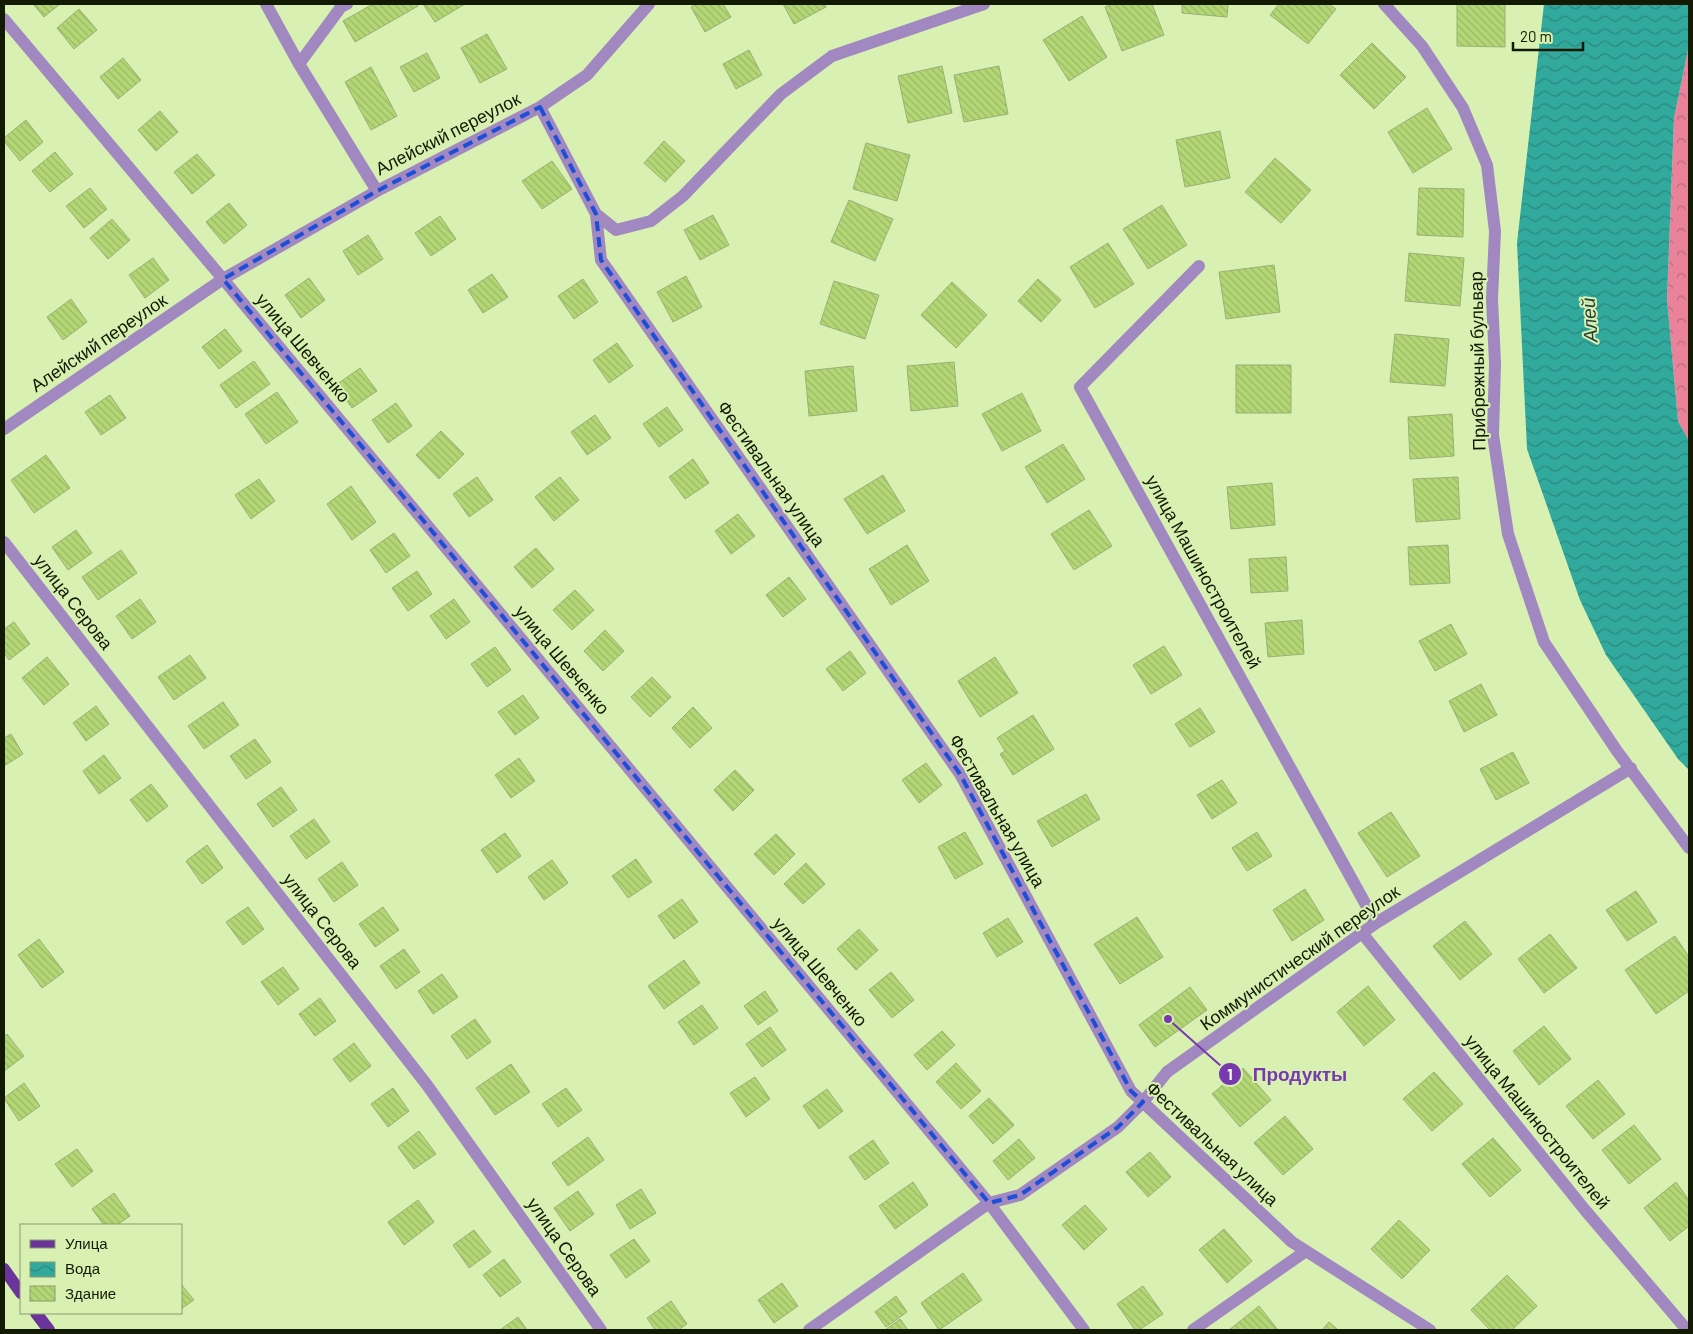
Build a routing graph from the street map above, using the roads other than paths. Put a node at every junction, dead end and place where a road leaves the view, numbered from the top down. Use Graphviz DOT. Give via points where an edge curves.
graph roads {
  1 [pos="266,4"];
  2 [pos="347,4"];
  3 [pos="649,4"];
  4 [pos="984,4"];
  5 [pos="1384,4"];
  6 [pos="4,19"];
  7 [pos="299,64"];
  8 [pos="540,107"];
  9 [pos="377,190"];
  10 [pos="596,214"];
  11 [pos="1199,266"];
  12 [pos="223,279"];
  13 [pos="4,429"];
  14 [pos="4,542"];
  15 [pos="1630,768"];
  16 [pos="1689,848"];
  17 [pos="1376,923"];
  18 [pos="1362,933"];
  19 [pos="1143,1102"];
  20 [pos="989,1202"];
  21 [pos="1306,1251"];
  22 [pos="4,1269"];
  23 [pos="20,1292"];
  24 [pos="37,1314"];
  25 [pos="49,1330"];
  26 [pos="601,1330"];
  27 [pos="809,1330"];
  28 [pos="1084,1330"];
  29 [pos="1193,1330"];
  30 [pos="1430,1330"];
  31 [pos="1687,1330"];
  1 -- 7 [label="street"];
  2 -- 7 [label="street" via="341,7"];
  3 -- 8 [label="street" via="587,75"];
  4 -- 10 [label="street, Алейский переулок" via="832,56 781,94 683,196 650,221 616,230"];
  5 -- 15 [label="street, Прибрежный бульвар" via="1422,46 1463,108 1487,165 1494,231 1493,435 1508,534 1544,642"];
  6 -- 12 [label="street, улица Шевченко"];
  7 -- 9 [label="street"];
  8 -- 9 [label="street, Алейский переулок"];
  8 -- 10 [label="street, Алейский переулок"];
  9 -- 12 [label="street, Алейский переулок"];
  10 -- 19 [label="street, Фестивальная улица" via="601,260 960,774 1131,1091"];
  11 -- 17 [label="street, улица Машиностроителей" via="1080,386"];
  12 -- 13 [label="street, Алейский переулок"];
  12 -- 20 [label="street, улица Шевченко"];
  14 -- 26 [label="street, улица Серова" via="427,1085"];
  15 -- 16 [label="street, Прибрежный бульвар"];
  15 -- 17 [label="street, Коммунистический переулок"];
  17 -- 18 [label="street, Коммунистический переулок"];
  18 -- 19 [label="street, Коммунистический переулок" via="1167,1072"];
  18 -- 31 [label="street, улица Машиностроителей"];
  19 -- 20 [label="street, Коммунистический переулок" via="1118,1127 1020,1195"];
  19 -- 21 [label="street, Фестивальная улица" via="1292,1242"];
  20 -- 27 [label="street, Коммунистический переулок"];
  20 -- 28 [label="street, улица Шевченко"];
  21 -- 29 [label="street"];
  21 -- 30 [label="street, Фестивальная улица"];
  22 -- 23 [label="main road"];
  24 -- 25 [label="main road"];
}
